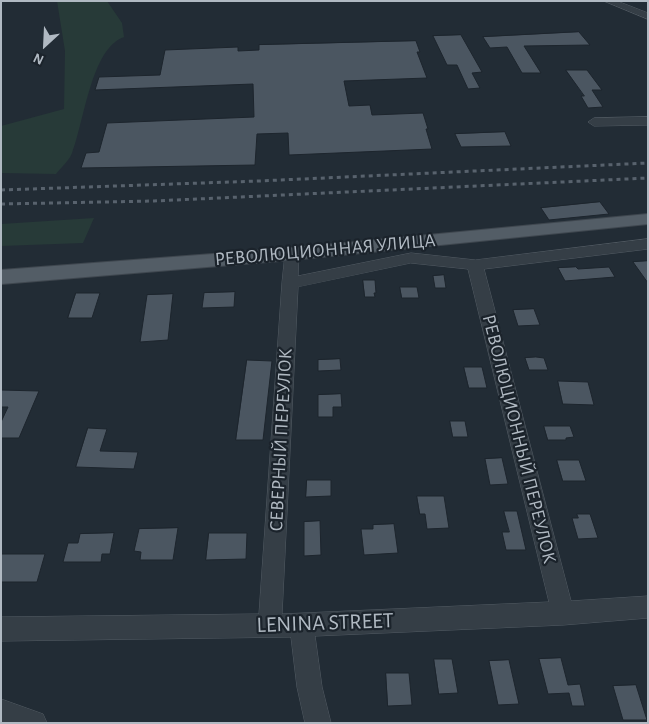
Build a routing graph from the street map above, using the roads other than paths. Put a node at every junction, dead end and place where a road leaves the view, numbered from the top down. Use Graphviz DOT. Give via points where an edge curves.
graph roads {
  1 [pos="608,1"];
  2 [pos="648,16"];
  3 [pos="648,121"];
  4 [pos="594,122"];
  5 [pos="648,220"];
  6 [pos="648,244"];
  7 [pos="292,254"];
  8 [pos="475,265"];
  9 [pos="1,277"];
  10 [pos="290,283"];
  11 [pos="648,607"];
  12 [pos="563,613"];
  13 [pos="302,625"];
  14 [pos="270,626"];
  15 [pos="1,628"];
  16 [pos="1,712"];
  17 [pos="34,723"];
  18 [pos="318,723"];
  1 -- 2 [label="street"];
  3 -- 4 [label="street"];
  5 -- 7 [label="main road, РЕВОЛЮЦИОННАЯ УЛИЦА"];
  6 -- 8 [label="street"];
  7 -- 9 [label="main road, РЕВОЛЮЦИОННАЯ УЛИЦА"];
  7 -- 10 [label="street, СЕВЕРНЫЙ ПЕРЕУЛОК"];
  8 -- 10 [label="street" via="412,258"];
  8 -- 12 [label="street, РЕВОЛЮЦИОННЫЙ ПЕРЕУЛОК"];
  10 -- 14 [label="street, СЕВЕРНЫЙ ПЕРЕУЛОК"];
  11 -- 12 [label="street, LENINA STREET"];
  12 -- 13 [label="street, LENINA STREET"];
  13 -- 14 [label="street, LENINA STREET"];
  13 -- 18 [label="street" via="312,704"];
  14 -- 15 [label="street, LENINA STREET"];
  16 -- 17 [label="street"];
}
